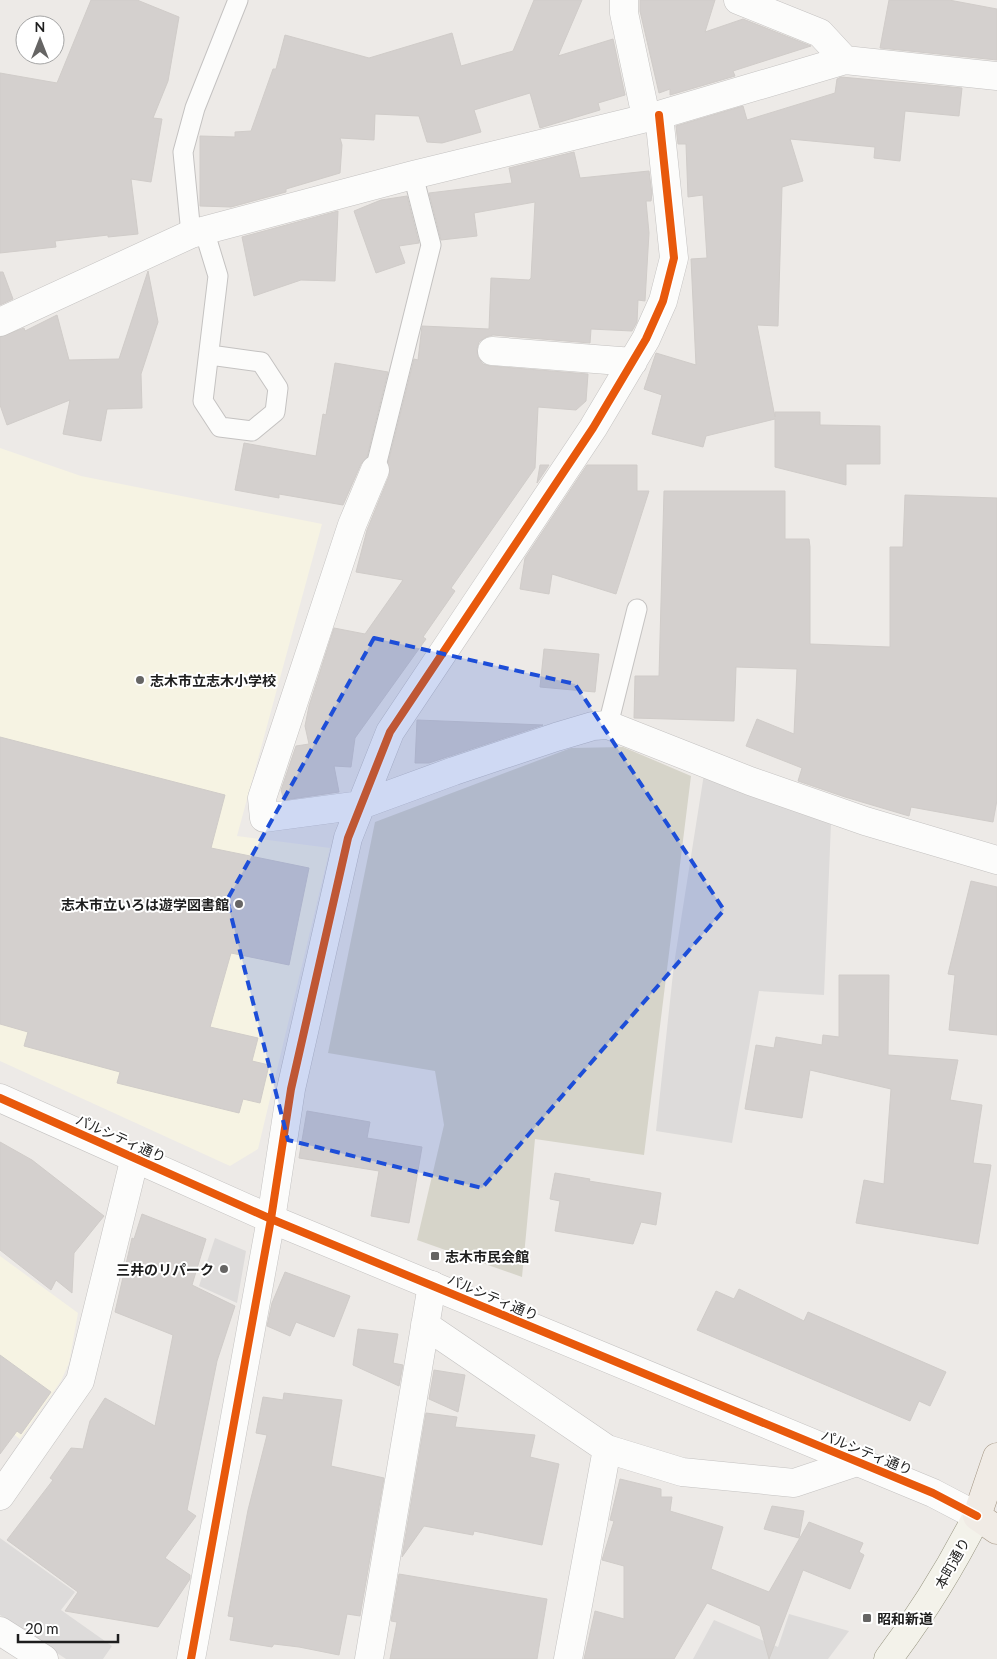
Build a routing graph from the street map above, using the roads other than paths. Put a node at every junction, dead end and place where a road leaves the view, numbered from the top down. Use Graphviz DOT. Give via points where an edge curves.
graph roads {
  1 [pos="238,0"];
  2 [pos="624,0"];
  3 [pos="751,2"];
  4 [pos="845,60"];
  5 [pos="997,76"];
  6 [pos="653,116"];
  7 [pos="413,175"];
  8 [pos="198,232"];
  9 [pos="0,322"];
  10 [pos="492,352"];
  11 [pos="210,355"];
  12 [pos="633,362"];
  13 [pos="375,470"];
  14 [pos="637,609"];
  15 [pos="608,725"];
  16 [pos="361,805"];
  17 [pos="997,860"];
  18 [pos="0,1098"];
  19 [pos="135,1157"];
  20 [pos="271,1219"];
  21 [pos="432,1284"];
  22 [pos="425,1325"];
  23 [pos="607,1449"];
  24 [pos="997,1457"];
  25 [pos="857,1462"];
  26 [pos="0,1496"];
  27 [pos="987,1523"];
  28 [pos="0,1631"];
  29 [pos="44,1659"];
  30 [pos="191,1659"];
  31 [pos="368,1659"];
  32 [pos="568,1659"];
  33 [pos="888,1659"];
  1 -- 8 [label="lane" via="195,108 183,152"];
  2 -- 6 [label="street" via="624,13"];
  3 -- 4 [label="street" via="820,33"];
  4 -- 5 [label="street"];
  4 -- 6 [label="street"];
  6 -- 7 [label="street"];
  6 -- 12 [label="street" via="674,258 663,301"];
  7 -- 8 [label="street"];
  7 -- 13 [label="lane" via="431,246"];
  8 -- 9 [label="street"];
  8 -- 11 [label="lane" via="218,276"];
  10 -- 12 [label="street"];
  11 -- 11 [label="lane" via="203,401 220,427 252,431 275,412 278,388 261,362"];
  12 -- 16 [label="street" via="587,437 390,732"];
  13 -- 16 [label="street" via="352,525 262,798 264,818"];
  14 -- 15 [label="lane"];
  15 -- 16 [label="street" via="593,726 538,743"];
  15 -- 17 [label="street" via="750,781 856,818"];
  16 -- 20 [label="street" via="348,838 295,1071"];
  18 -- 19 [label="street, パルシティ通り"];
  19 -- 20 [label="street, パルシティ通り"];
  19 -- 26 [label="street" via="80,1380"];
  20 -- 21 [label="street, パルシティ通り"];
  20 -- 30 [label="street"];
  21 -- 22 [label="street"];
  21 -- 25 [label="street, パルシティ通り"];
  22 -- 23 [label="street"];
  22 -- 31 [label="street"];
  23 -- 25 [label="street" via="682,1472 794,1483"];
  23 -- 32 [label="street"];
  24 -- 27 [label="main road, 本町通り"];
  25 -- 27 [label="street, パルシティ通り" via="933,1493"];
  27 -- 33 [label="main road, 本町通り"];
  28 -- 29 [label="street"];
}
